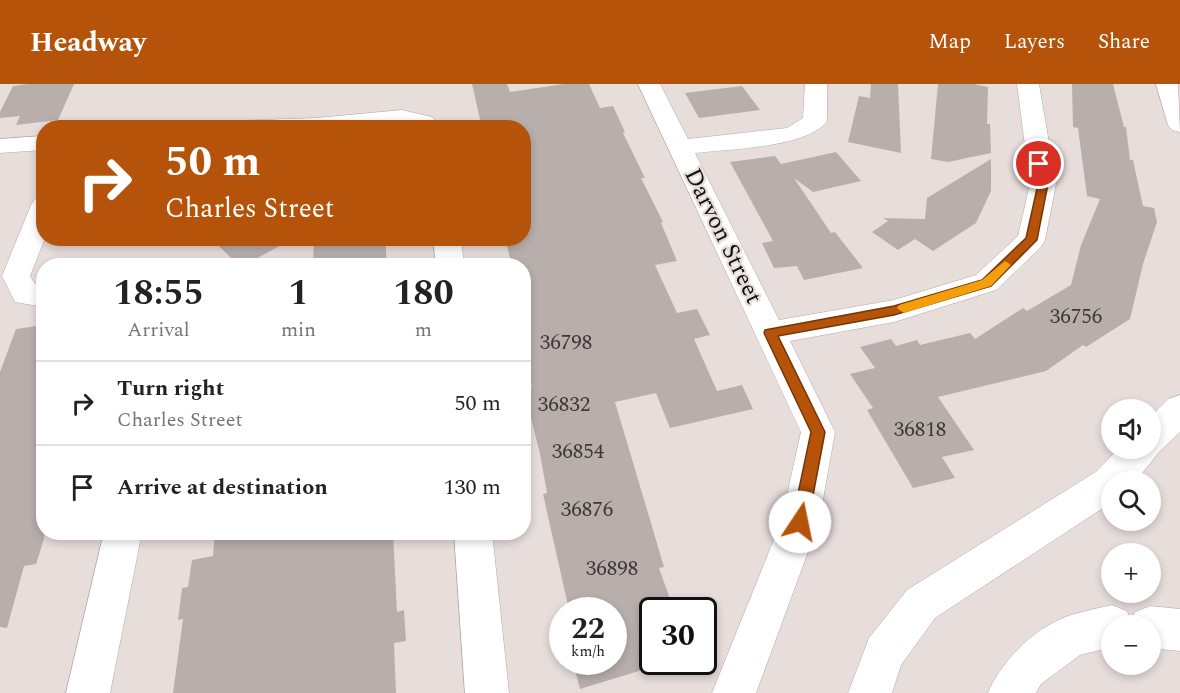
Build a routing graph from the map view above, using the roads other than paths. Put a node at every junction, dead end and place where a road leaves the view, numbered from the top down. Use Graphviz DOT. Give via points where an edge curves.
graph roads {
  1 [pos="649,84"];
  2 [pos="816,84"];
  3 [pos="1028,84"];
  4 [pos="1167,84"];
  5 [pos="370,120"];
  6 [pos="415,120"];
  7 [pos="1180,124"];
  8 [pos="36,144"];
  9 [pos="0,146"];
  10 [pos="681,147"];
  11 [pos="36,225"];
  12 [pos="36,295"];
  13 [pos="770,333"];
  14 [pos="1180,409"];
  15 [pos="1161,429"];
  16 [pos="1133,459"];
  17 [pos="121,540"];
  18 [pos="474,540"];
  19 [pos="1161,628"];
  20 [pos="1101,629"];
  21 [pos="1180,630"];
  22 [pos="88,693"];
  23 [pos="487,693"];
  24 [pos="734,693"];
  25 [pos="870,693"];
  26 [pos="1010,693"];
  1 -- 10 [label="main road, Darvon Street"];
  2 -- 10 [label="main road" via="814,121 793,134"];
  3 -- 13 [label="main road" via="1043,184 1034,228 1031,240 987,283 894,311"];
  4 -- 7 [label="main road"];
  5 -- 6 [label="main road" via="402,117"];
  8 -- 9 [label="main road"];
  10 -- 13 [label="main road, Darvon Street"];
  11 -- 12 [label="main road" via="16,276 25,294"];
  13 -- 24 [label="main road, Darvon Street" via="818,432 800,522"];
  14 -- 15 [label="main road"];
  16 -- 25 [label="main road" via="1110,483 921,604 884,653"];
  17 -- 22 [label="main road"];
  18 -- 23 [label="main road"];
  19 -- 21 [label="main road"];
  20 -- 26 [label="main road" via="1070,636 1026,669"];
}
